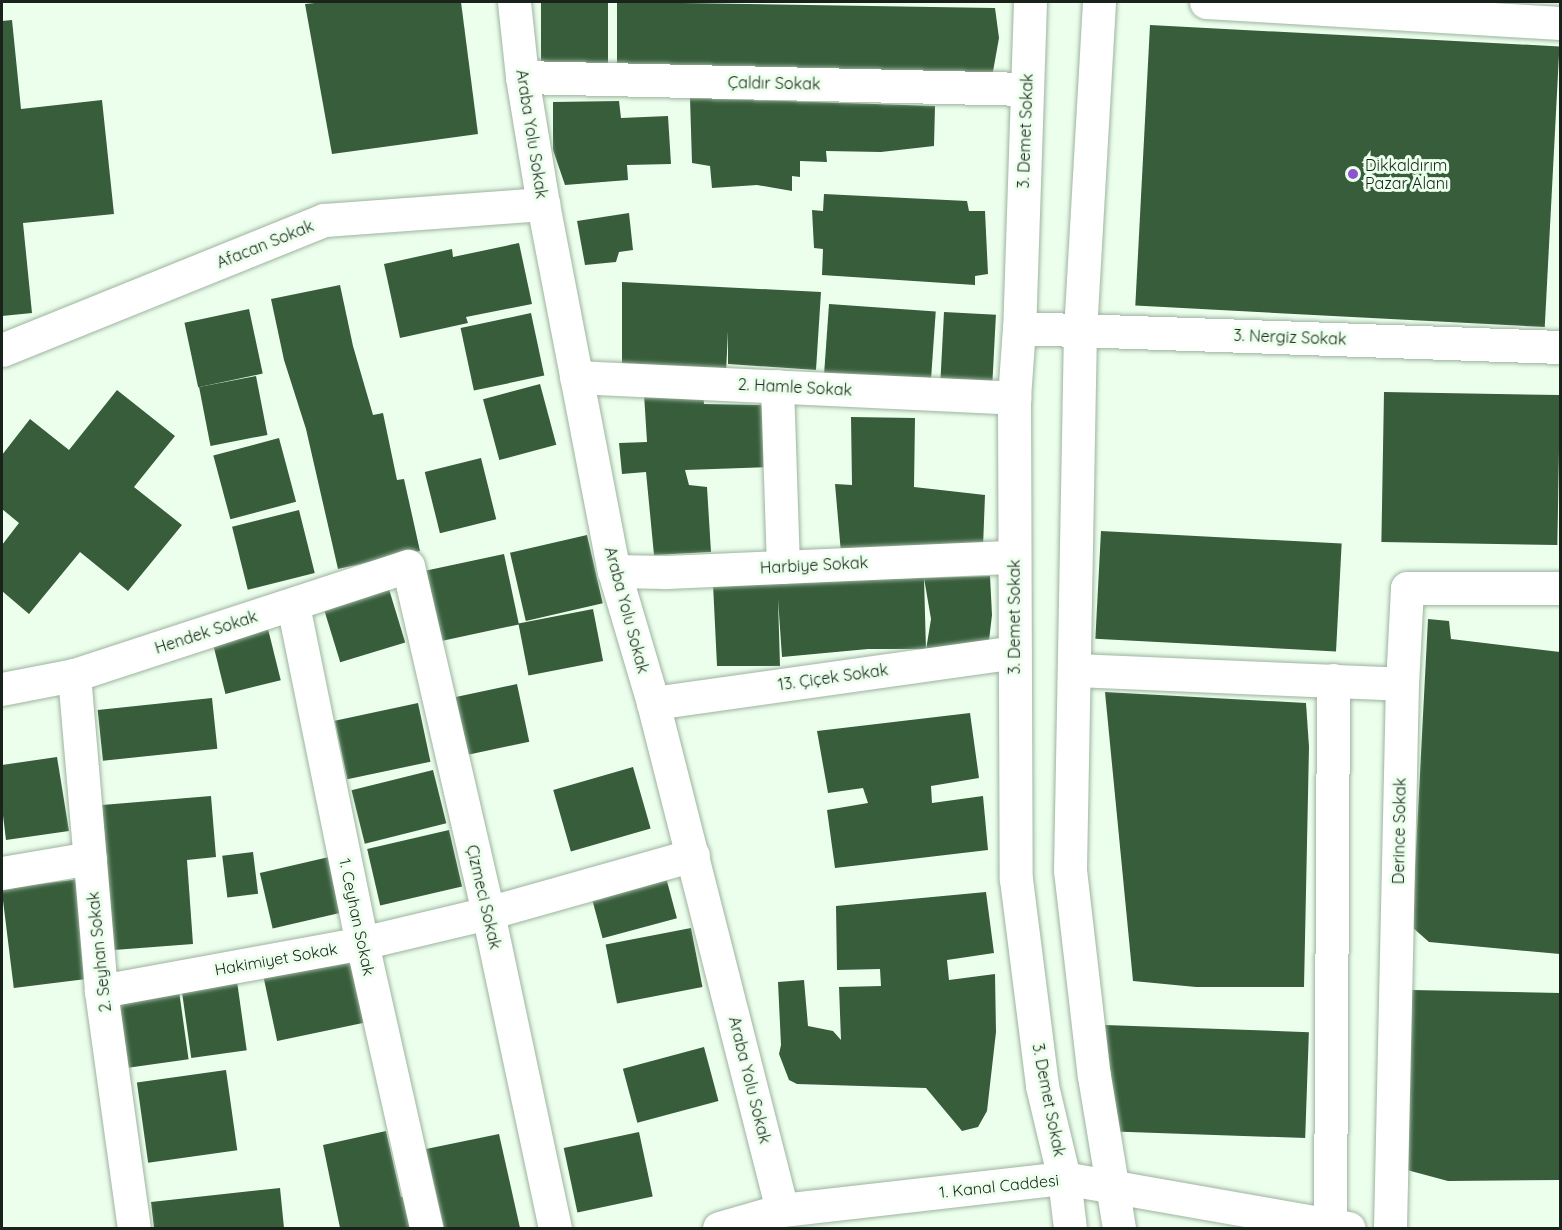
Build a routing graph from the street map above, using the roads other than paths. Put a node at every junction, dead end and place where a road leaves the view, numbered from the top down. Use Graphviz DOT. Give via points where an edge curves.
graph roads {
  1 [pos="514,2"];
  2 [pos="1030,2"];
  3 [pos="1099,2"];
  4 [pos="1206,2"];
  5 [pos="1343,6"];
  6 [pos="1560,23"];
  7 [pos="522,77"];
  8 [pos="1026,89"];
  9 [pos="543,204"];
  10 [pos="1019,328"];
  11 [pos="1080,329"];
  12 [pos="1560,347"];
  13 [pos="2,350"];
  14 [pos="576,376"];
  15 [pos="777,386"];
  16 [pos="1014,398"];
  17 [pos="1014,556"];
  18 [pos="408,566"];
  19 [pos="783,567"];
  20 [pos="614,571"];
  21 [pos="1560,588"];
  22 [pos="293,605"];
  23 [pos="1014,652"];
  24 [pos="1074,670"];
  25 [pos="74,675"];
  26 [pos="1333,680"];
  27 [pos="1402,684"];
  28 [pos="2,689"];
  29 [pos="653,703"];
  30 [pos="693,855"];
  31 [pos="90,858"];
  32 [pos="2,873"];
  33 [pos="488,913"];
  34 [pos="362,943"];
  35 [pos="101,991"];
  36 [pos="1064,1178"];
  37 [pos="1112,1185"];
  38 [pos="782,1210"];
  39 [pos="1340,1227"];
  40 [pos="134,1228"];
  41 [pos="426,1228"];
  42 [pos="555,1228"];
  43 [pos="719,1228"];
  44 [pos="1070,1228"];
  45 [pos="1119,1228"];
  46 [pos="1390,1228"];
  1 -- 7 [label="street, Araba Yolu Sokak"];
  2 -- 8 [label="street, 3. Demet Sokak"];
  3 -- 11 [label="street"];
  4 -- 5 [label="street"];
  5 -- 6 [label="street"];
  7 -- 8 [label="street, Çaldır Sokak"];
  7 -- 9 [label="street, Araba Yolu Sokak"];
  8 -- 10 [label="street, 3. Demet Sokak"];
  9 -- 13 [label="street, Afacan Sokak" via="324,220"];
  9 -- 14 [label="street, Araba Yolu Sokak"];
  10 -- 11 [label="street, 3. Nergiz Sokak"];
  10 -- 16 [label="street, 3. Demet Sokak"];
  11 -- 12 [label="street, 3. Nergiz Sokak"];
  11 -- 24 [label="street"];
  14 -- 15 [label="street, 2. Hamle Sokak"];
  14 -- 20 [label="street, Araba Yolu Sokak"];
  15 -- 16 [label="street, 2. Hamle Sokak"];
  15 -- 19 [label="street"];
  16 -- 17 [label="street, 3. Demet Sokak"];
  17 -- 19 [label="street, Harbiye Sokak"];
  17 -- 23 [label="street, 3. Demet Sokak"];
  18 -- 22 [label="street, Hendek Sokak"];
  18 -- 33 [label="street, Çizmeci Sokak"];
  19 -- 20 [label="street, Harbiye Sokak"];
  20 -- 29 [label="street, Araba Yolu Sokak"];
  21 -- 27 [label="street, Derince Sokak" via="1407,588"];
  22 -- 25 [label="street, Hendek Sokak"];
  22 -- 34 [label="street, 1. Ceyhan Sokak"];
  23 -- 29 [label="street, 13. Çiçek Sokak"];
  23 -- 36 [label="street, 3. Demet Sokak" via="1016,879 1042,1086"];
  24 -- 26 [label="street"];
  24 -- 37 [label="street" via="1070,870 1094,1076"];
  25 -- 28 [label="street, Hendek Sokak"];
  25 -- 31 [label="street, 2. Seyhan Sokak"];
  26 -- 27 [label="street"];
  26 -- 39 [label="street"];
  27 -- 46 [label="street, Derince Sokak"];
  29 -- 30 [label="street, Araba Yolu Sokak"];
  30 -- 33 [label="street, Hakimiyet Sokak"];
  30 -- 38 [label="street, Araba Yolu Sokak"];
  31 -- 32 [label="street"];
  31 -- 35 [label="street, 2. Seyhan Sokak"];
  33 -- 34 [label="street, Hakimiyet Sokak"];
  33 -- 42 [label="street, Çizmeci Sokak"];
  34 -- 35 [label="street, Hakimiyet Sokak"];
  34 -- 41 [label="street, 1. Ceyhan Sokak"];
  35 -- 40 [label="street, 2. Seyhan Sokak"];
  36 -- 37 [label="street, 1. Kanal Caddesi"];
  36 -- 38 [label="street, 1. Kanal Caddesi"];
  36 -- 44 [label="street, 3. Demet Sokak"];
  37 -- 39 [label="street, 1. Kanal Caddesi"];
  37 -- 45 [label="street"];
  38 -- 43 [label="street, 1. Kanal Caddesi"];
}
